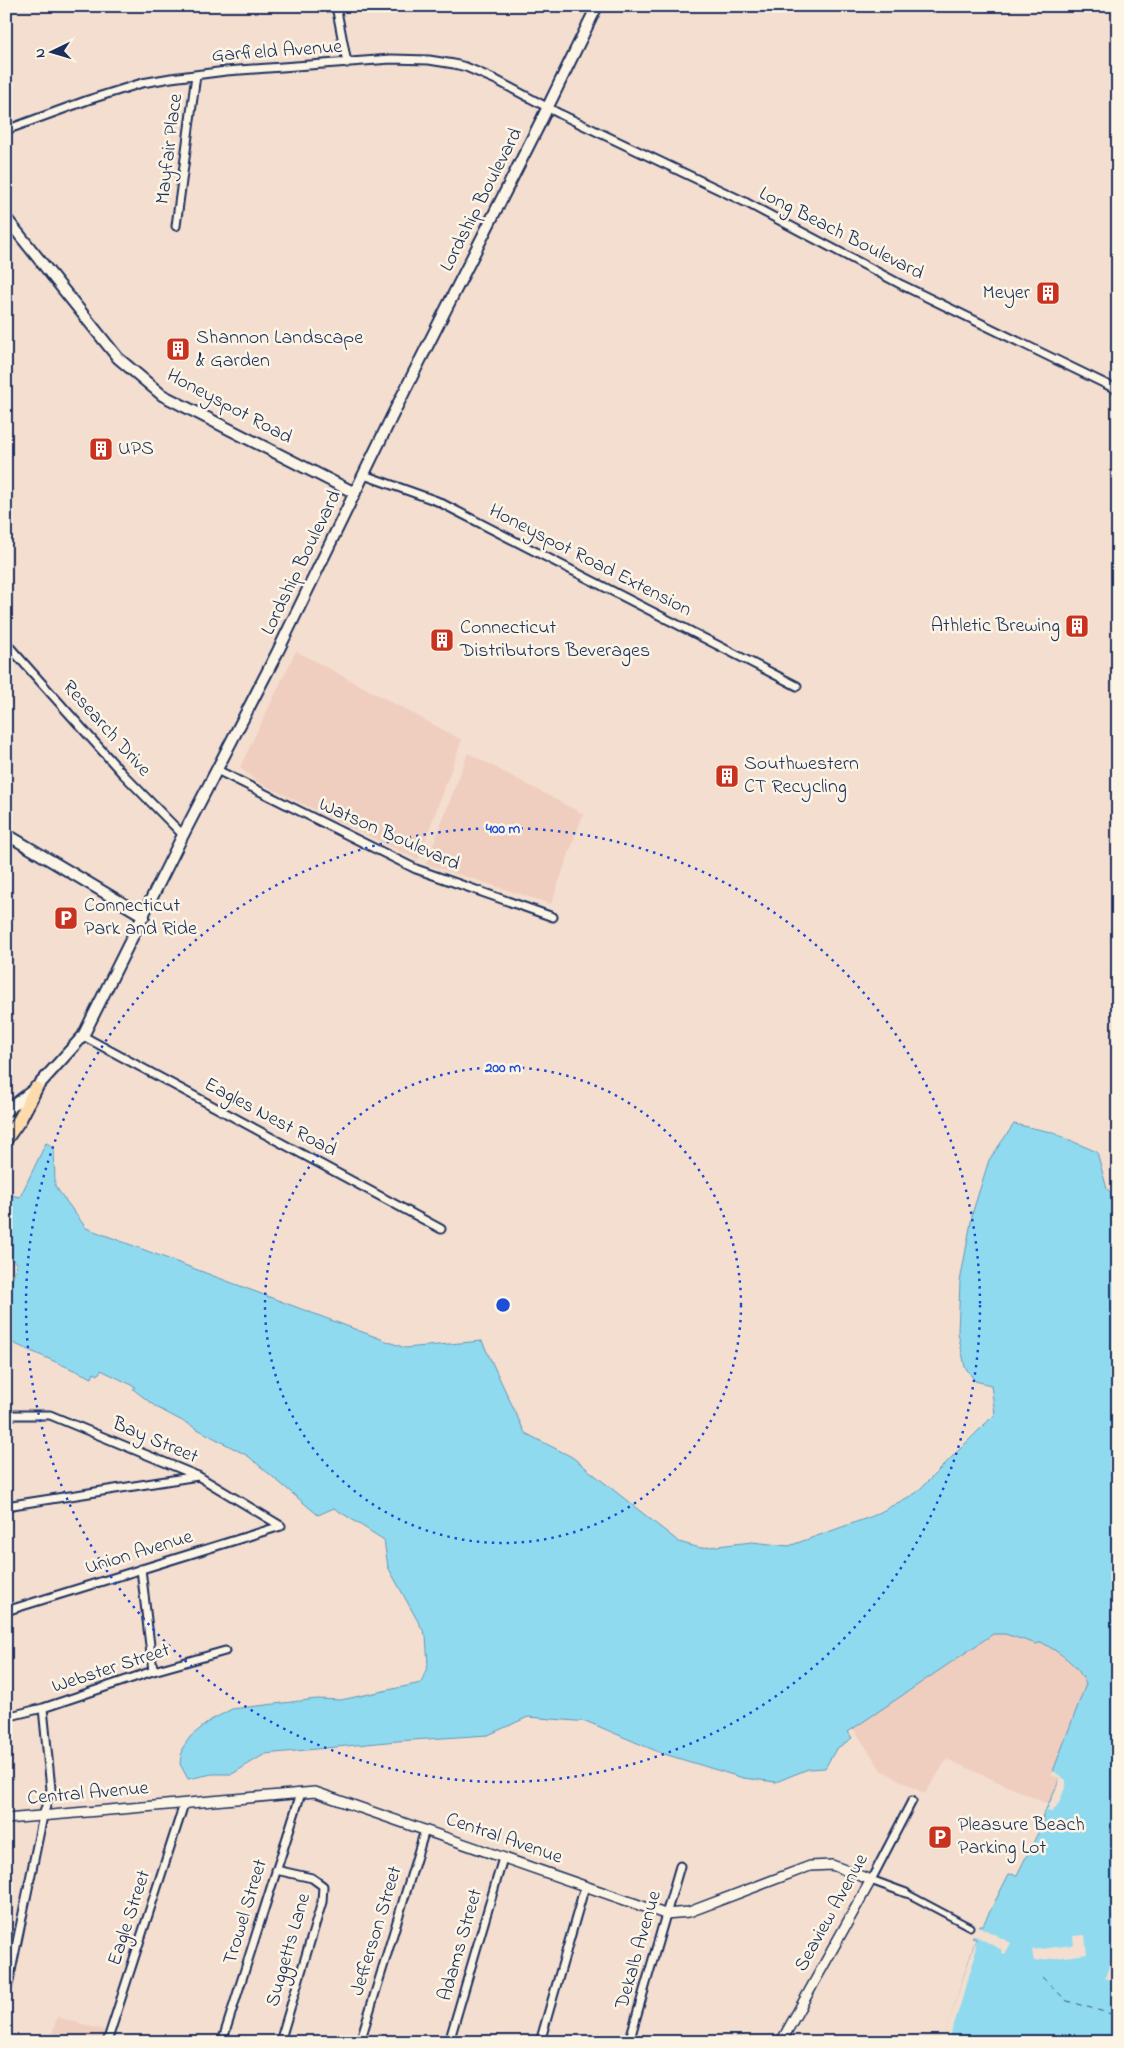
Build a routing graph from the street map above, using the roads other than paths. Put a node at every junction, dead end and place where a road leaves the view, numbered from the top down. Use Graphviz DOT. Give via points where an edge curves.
graph roads {
  1 [pos="336,6"];
  2 [pos="596,6"];
  3 [pos="347,63"];
  4 [pos="196,75"];
  5 [pos="548,108"];
  6 [pos="6,130"];
  7 [pos="6,218"];
  8 [pos="176,226"];
  9 [pos="1118,390"];
  10 [pos="364,475"];
  11 [pos="355,493"];
  12 [pos="6,643"];
  13 [pos="797,686"];
  14 [pos="216,770"];
  15 [pos="6,834"];
  16 [pos="183,835"];
  17 [pos="144,916"];
  18 [pos="553,917"];
  19 [pos="83,1036"];
  20 [pos="36,1088"];
  21 [pos="6,1111"];
  22 [pos="6,1139"];
  23 [pos="441,1229"];
  24 [pos="6,1415"];
  25 [pos="198,1476"];
  26 [pos="6,1506"];
  27 [pos="281,1526"];
  28 [pos="140,1569"];
  29 [pos="6,1611"];
  30 [pos="225,1651"];
  31 [pos="152,1671"];
  32 [pos="44,1708"];
  33 [pos="6,1717"];
  34 [pos="301,1793"];
  35 [pos="912,1801"];
  36 [pos="184,1804"];
  37 [pos="43,1816"];
  38 [pos="6,1819"];
  39 [pos="425,1830"];
  40 [pos="503,1858"];
  41 [pos="680,1866"];
  42 [pos="276,1870"];
  43 [pos="870,1880"];
  44 [pos="585,1886"];
  45 [pos="906,1893"];
  46 [pos="666,1914"];
  47 [pos="970,1927"];
  48 [pos="6,1995"];
  49 [pos="107,2042"];
  50 [pos="222,2042"];
  51 [pos="280,2042"];
  52 [pos="360,2042"];
  53 [pos="450,2042"];
  54 [pos="540,2042"];
  55 [pos="629,2042"];
  56 [pos="781,2042"];
  1 -- 3 [label="street"];
  2 -- 5 [label="main road, Lordship Boulevard"];
  3 -- 4 [label="street, Garfield Avenue"];
  3 -- 5 [label="street, Garfield Avenue" via="406,59 454,64 496,80"];
  4 -- 6 [label="street, Garfield Avenue" via="142,83"];
  4 -- 8 [label="street, Mayfair Place"];
  5 -- 9 [label="street, Long Beach Boulevard" via="747,203 902,285"];
  5 -- 10 [label="main road, Lordship Boulevard"];
  7 -- 11 [label="main road, Honeyspot Road" via="118,358 162,395"];
  10 -- 11 [label="main road, Lordship Boulevard"];
  10 -- 13 [label="street, Honeyspot Road Extension" via="438,501"];
  11 -- 14 [label="main road, Lordship Boulevard"];
  12 -- 16 [label="street, Research Drive"];
  14 -- 16 [label="main road, Lordship Boulevard"];
  14 -- 18 [label="street, Watson Boulevard" via="416,869"];
  15 -- 17 [label="main road"];
  16 -- 17 [label="main road, Lordship Boulevard"];
  17 -- 19 [label="main road, Lordship Boulevard"];
  19 -- 20 [label="main road, Lordship Boulevard"];
  19 -- 23 [label="street, Eagles Nest Road"];
  20 -- 21 [label="main road, Lordship Boulevard"];
  20 -- 22 [label="highway"];
  24 -- 25 [label="street, Bay Street" via="50,1415"];
  25 -- 26 [label="street"];
  25 -- 27 [label="street, Bay Street"];
  27 -- 28 [label="street, Union Avenue"];
  28 -- 29 [label="street, Union Avenue"];
  28 -- 31 [label="street"];
  30 -- 31 [label="street, Webster Street"];
  31 -- 32 [label="street, Webster Street"];
  32 -- 33 [label="street, Webster Street"];
  32 -- 37 [label="street" via="51,1789"];
  34 -- 36 [label="street, Central Avenue"];
  34 -- 39 [label="street, Central Avenue" via="315,1792"];
  34 -- 42 [label="street, Trowel Street"];
  35 -- 43 [label="street, Seaview Avenue"];
  36 -- 37 [label="street, Central Avenue"];
  36 -- 49 [label="street, Eagle Street"];
  37 -- 38 [label="street, Central Avenue"];
  37 -- 48 [label="street"];
  39 -- 40 [label="street, Central Avenue"];
  39 -- 52 [label="street, Jefferson Street"];
  40 -- 44 [label="street, Central Avenue"];
  40 -- 53 [label="street, Adams Street"];
  41 -- 46 [label="street, Dekalb Avenue"];
  42 -- 50 [label="street, Trowel Street"];
  42 -- 51 [label="street, Suggetts Lane" via="312,1878 323,1886 322,1902"];
  43 -- 45 [label="street, Central Avenue"];
  43 -- 46 [label="street, Central Avenue" via="832,1865 810,1866 689,1912"];
  43 -- 56 [label="street, Seaview Avenue"];
  44 -- 46 [label="street, Central Avenue"];
  44 -- 54 [label="street"];
  45 -- 47 [label="street, Central Avenue"];
  46 -- 55 [label="street, Dekalb Avenue"];
}
